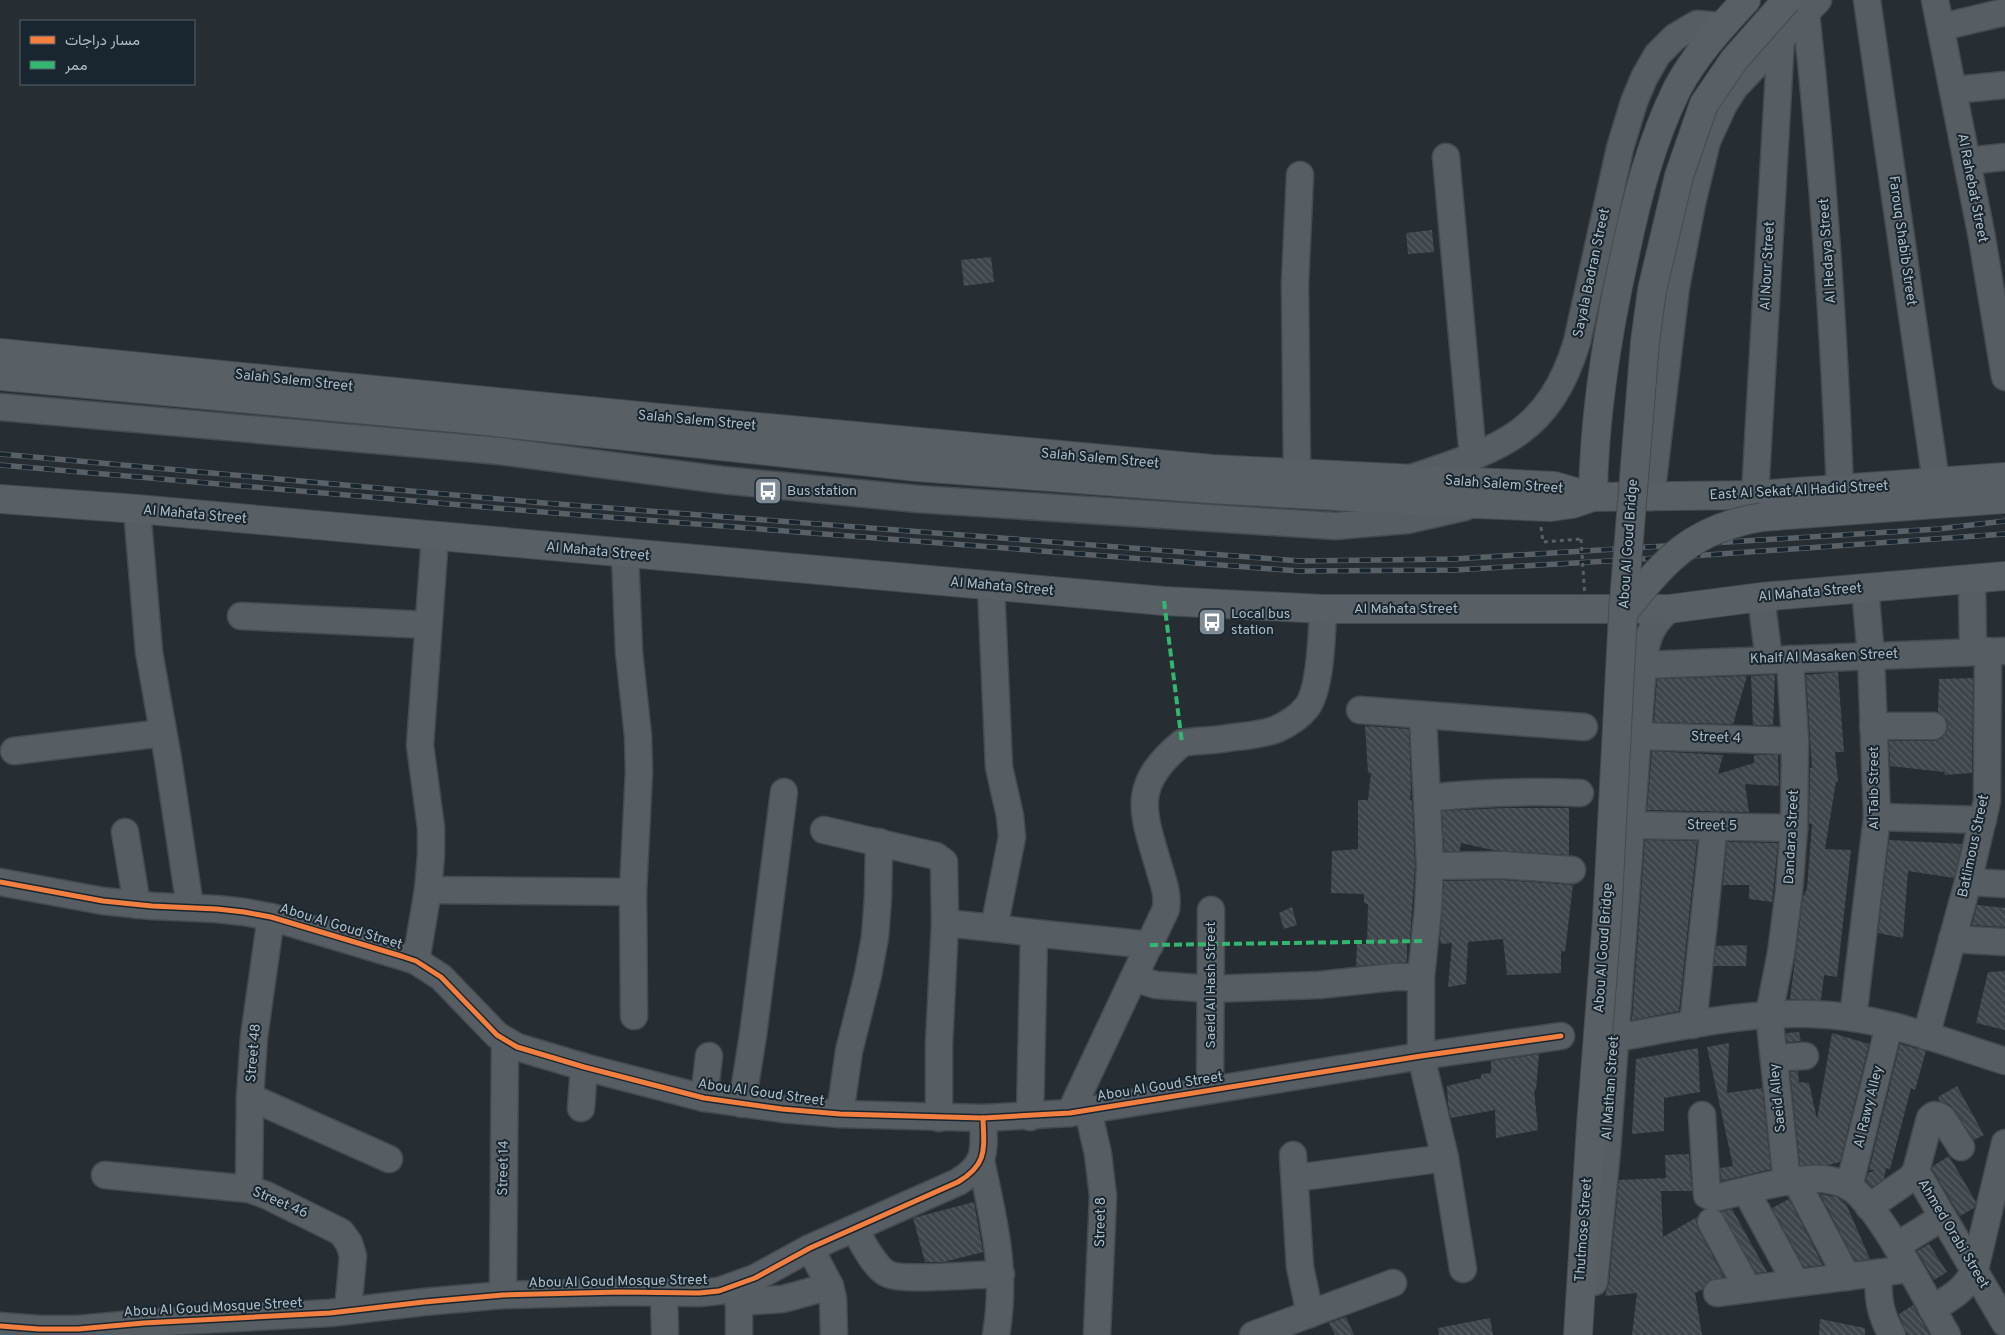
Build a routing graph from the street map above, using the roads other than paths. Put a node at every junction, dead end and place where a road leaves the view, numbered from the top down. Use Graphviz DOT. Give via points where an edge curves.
graph roads {
  1 [pos="1746,0"];
  2 [pos="1765,0"];
  3 [pos="1867,0"];
  4 [pos="1936,0"];
  5 [pos="1804,4"];
  6 [pos="2005,12"];
  7 [pos="1721,26"];
  8 [pos="1942,27"];
  9 [pos="1781,38"];
  10 [pos="2005,85"];
  11 [pos="1954,90"];
  12 [pos="1446,157"];
  13 [pos="2005,157"];
  14 [pos="1967,161"];
  15 [pos="1300,175"];
  16 [pos="1993,237"];
  17 [pos="0,352"];
  18 [pos="0,376"];
  19 [pos="2005,377"];
  20 [pos="0,407"];
  21 [pos="1472,457"];
  22 [pos="1297,474"];
  23 [pos="2005,477"];
  24 [pos="1406,479"];
  25 [pos="1936,482"];
  26 [pos="1840,490"];
  27 [pos="1592,497"];
  28 [pos="1651,498"];
  29 [pos="0,499"];
  30 [pos="2005,499"];
  31 [pos="1477,504"];
  32 [pos="1758,506"];
  33 [pos="137,510"];
  34 [pos="435,537"];
  35 [pos="625,554"];
  36 [pos="2005,576"];
  37 [pos="1972,580"];
  38 [pos="991,586"];
  39 [pos="1865,588"];
  40 [pos="1760,597"];
  41 [pos="1323,609"];
  42 [pos="1669,609"];
  43 [pos="1623,613"];
  44 [pos="241,616"];
  45 [pos="428,625"];
  46 [pos="1989,651"];
  47 [pos="1871,656"];
  48 [pos="1780,659"];
  49 [pos="1643,665"];
  50 [pos="1360,710"];
  51 [pos="1423,717"];
  52 [pos="1873,726"];
  53 [pos="1933,726"];
  54 [pos="1584,728"];
  55 [pos="163,734"];
  56 [pos="1637,736"];
  57 [pos="1795,741"];
  58 [pos="14,751"];
  59 [pos="784,792"];
  60 [pos="1580,793"];
  61 [pos="1427,798"];
  62 [pos="1877,817"];
  63 [pos="1983,820"];
  64 [pos="1630,825"];
  65 [pos="1714,826"];
  66 [pos="1794,828"];
  67 [pos="824,830"];
  68 [pos="125,832"];
  69 [pos="878,842"];
  70 [pos="1430,866"];
  71 [pos="1572,870"];
  72 [pos="0,882"];
  73 [pos="1968,882"];
  74 [pos="2005,884"];
  75 [pos="428,890"];
  76 [pos="633,892"];
  77 [pos="137,905"];
  78 [pos="190,907"];
  79 [pos="1211,910"];
  80 [pos="270,917"];
  81 [pos="945,922"];
  82 [pos="994,928"];
  83 [pos="1034,933"];
  84 [pos="1952,939"];
  85 [pos="2005,942"];
  86 [pos="1150,945"];
  87 [pos="416,961"];
  88 [pos="1421,977"];
  89 [pos="1134,978"];
  90 [pos="1211,989"];
  91 [pos="1769,1014"];
  92 [pos="634,1016"];
  93 [pos="1853,1018"];
  94 [pos="1693,1025"];
  95 [pos="1889,1026"];
  96 [pos="1561,1036"];
  97 [pos="1926,1036"];
  98 [pos="1614,1038"];
  99 [pos="505,1041"];
  100 [pos="709,1056"];
  101 [pos="1421,1056"];
  102 [pos="1805,1056"];
  103 [pos="1774,1058"];
  104 [pos="2005,1061"];
  105 [pos="584,1067"];
  106 [pos="1210,1090"];
  107 [pos="250,1097"];
  108 [pos="704,1098"];
  109 [pos="742,1104"];
  110 [pos="581,1108"];
  111 [pos="1079,1111"];
  112 [pos="840,1114"];
  113 [pos="1702,1115"];
  114 [pos="1030,1116"];
  115 [pos="939,1118"];
  116 [pos="983,1118"];
  117 [pos="1584,1125"];
  118 [pos="2005,1143"];
  119 [pos="1961,1147"];
  120 [pos="1445,1158"];
  121 [pos="389,1159"];
  122 [pos="981,1161"];
  123 [pos="1916,1170"];
  124 [pos="105,1175"];
  125 [pos="1792,1181"];
  126 [pos="1850,1187"];
  127 [pos="249,1189"];
  128 [pos="1746,1191"];
  129 [pos="1870,1207"];
  130 [pos="1943,1217"];
  131 [pos="1711,1222"];
  132 [pos="854,1229"];
  133 [pos="1896,1246"];
  134 [pos="810,1248"];
  135 [pos="1463,1269"];
  136 [pos="1909,1269"];
  137 [pos="1975,1270"];
  138 [pos="1879,1273"];
  139 [pos="1001,1274"];
  140 [pos="1847,1277"];
  141 [pos="1393,1283"];
  142 [pos="1796,1284"];
  143 [pos="830,1286"];
  144 [pos="1748,1289"];
  145 [pos="664,1293"];
  146 [pos="1717,1293"];
  147 [pos="739,1294"];
  148 [pos="503,1295"];
  149 [pos="1932,1309"];
  150 [pos="1310,1314"];
  151 [pos="338,1319"];
  152 [pos="2005,1323"];
  153 [pos="0,1326"];
  154 [pos="144,1329"];
  155 [pos="665,1335"];
  156 [pos="739,1335"];
  157 [pos="834,1335"];
  158 [pos="996,1335"];
  159 [pos="1097,1335"];
  160 [pos="1253,1335"];
  161 [pos="1559,1335"];
  162 [pos="1578,1335"];
  163 [pos="1588,1335"];
  164 [pos="1892,1335"];
  165 [pos="1947,1335"];
  1 -- 7 [label="main road, Sayala Badran Street"];
  2 -- 117 [label="main road, Abou Al Goud Bridge" via="1707,68 1681,116 1663,171 1632,312 1610,567"];
  3 -- 25 [label="street, Farouq Shabib Street"];
  4 -- 8 [label="street, Al Rahebat Street"];
  5 -- 9 [label="street"];
  5 -- 26 [label="street, Al Hedaya Street" via="1819,131 1828,251"];
  5 -- 43 [label="main road, Abou Al Goud Bridge, bridge" via="1734,60 1712,91 1696,122 1679,176 1647,324"];
  6 -- 8 [label="street"];
  7 -- 21 [label="street, Sayala Badran Street" via="1697,24 1675,37 1657,56 1644,78 1620,148 1577,342 1557,392 1520,432 1498,447"];
  7 -- 27 [label="main road, Sayala Badran Street" via="1678,88 1640,186 1605,360"];
  8 -- 11 [label="street, Al Rahebat Street"];
  9 -- 28 [label="street" via="1736,87 1707,141 1676,287"];
  9 -- 32 [label="street, Al Nour Street"];
  10 -- 11 [label="street"];
  11 -- 14 [label="street, Al Rahebat Street"];
  12 -- 21 [label="street"];
  13 -- 14 [label="street"];
  14 -- 16 [label="street, Al Rahebat Street"];
  15 -- 22 [label="street" via="1295,284"];
  16 -- 19 [label="street, Al Rahebat Street"];
  17 -- 22 [label="main road, Salah Salem Street" via="670,419 1192,468"];
  18 -- 31 [label="main road, Salah Salem Street" via="465,419 917,467 1210,489"];
  20 -- 31 [label="street" via="500,451 722,480 918,499 1335,526 1407,520"];
  21 -- 24 [label="street, Sayala Badran Street"];
  22 -- 24 [label="main road, Salah Salem Street"];
  23 -- 25 [label="main road, East Al Sekat Al Hadid Street"];
  24 -- 27 [label="main road, Salah Salem Street" via="1554,486"];
  25 -- 26 [label="main road, East Al Sekat Al Hadid Street"];
  26 -- 32 [label="main road, East Al Sekat Al Hadid Street"];
  27 -- 28 [label="main road, East Al Sekat Al Hadid Street"];
  27 -- 31 [label="main road, Salah Salem Street" via="1550,507"];
  28 -- 32 [label="main road, East Al Sekat Al Hadid Street"];
  29 -- 33 [label="main road, Al Mahata Street"];
  30 -- 32 [label="main road"];
  32 -- 43 [label="main road, bridge" via="1674,554 1656,571"];
  33 -- 34 [label="main road, Al Mahata Street"];
  33 -- 55 [label="street" via="149,652"];
  34 -- 35 [label="main road, Al Mahata Street"];
  34 -- 45 [label="street"];
  35 -- 38 [label="main road, Al Mahata Street"];
  35 -- 76 [label="street" via="639,771"];
  36 -- 37 [label="main road, Al Mahata Street"];
  37 -- 39 [label="main road, Al Mahata Street"];
  37 -- 46 [label="street, Batlimous Street"];
  38 -- 41 [label="main road, Al Mahata Street" via="1164,601"];
  38 -- 82 [label="street" via="999,767 1012,837"];
  39 -- 40 [label="main road, Al Mahata Street"];
  39 -- 47 [label="street, Al Taib Street"];
  40 -- 42 [label="main road, Al Mahata Street"];
  40 -- 48 [label="street, Dandara Street"];
  41 -- 42 [label="main road, Al Mahata Street"];
  41 -- 86 [label="street" via="1314,694 1302,712 1275,730 1182,743 1148,783 1144,795 1148,827 1167,893 1167,902"];
  42 -- 49 [label="street, Al Mathan Street" via="1656,621 1646,642"];
  43 -- 117 [label="main road, Abou Al Goud Bridge, bridge" via="1608,909"];
  44 -- 45 [label="street"];
  45 -- 75 [label="street" via="420,745 432,828"];
  46 -- 47 [label="street, Khalf Al Masaken Street"];
  46 -- 63 [label="street, Batlimous Street" via="1987,801"];
  47 -- 48 [label="street, Khalf Al Masaken Street"];
  47 -- 52 [label="street, Al Taib Street"];
  48 -- 49 [label="street, Khalf Al Masaken Street"];
  48 -- 57 [label="street, Dandara Street"];
  49 -- 56 [label="street, Al Mathan Street"];
  50 -- 51 [label="street"];
  51 -- 54 [label="street"];
  51 -- 61 [label="street"];
  52 -- 53 [label="street"];
  52 -- 62 [label="street, Al Taib Street"];
  55 -- 58 [label="street"];
  55 -- 78 [label="street"];
  56 -- 57 [label="street, Street 4"];
  56 -- 64 [label="street, Al Mathan Street"];
  57 -- 66 [label="street, Dandara Street"];
  59 -- 109 [label="street"];
  60 -- 61 [label="street" via="1524,791"];
  61 -- 70 [label="street"];
  62 -- 63 [label="street"];
  62 -- 93 [label="street, Al Taib Street"];
  63 -- 73 [label="street, Batlimous Street"];
  64 -- 65 [label="street, Street 5"];
  64 -- 98 [label="street, Al Mathan Street"];
  65 -- 66 [label="street, Street 5"];
  65 -- 94 [label="street"];
  66 -- 91 [label="street, Dandara Street" via="1781,953"];
  67 -- 69 [label="street"];
  68 -- 77 [label="street"];
  69 -- 81 [label="street" via="936,856 944,862"];
  69 -- 112 [label="street" via="875,937 849,1051"];
  70 -- 71 [label="street" via="1503,865"];
  70 -- 88 [label="street"];
  72 -- 77 [label="street, Abou Al Goud Street"];
  73 -- 74 [label="street"];
  73 -- 84 [label="street, Batlimous Street"];
  75 -- 76 [label="street"];
  75 -- 87 [label="street"];
  76 -- 92 [label="street"];
  77 -- 78 [label="street, Abou Al Goud Street"];
  78 -- 80 [label="street, Abou Al Goud Street"];
  79 -- 90 [label="street, Saeid Al Hash Street"];
  80 -- 87 [label="street, Abou Al Goud Street"];
  80 -- 107 [label="street, Street 48" via="254,1037"];
  81 -- 82 [label="street"];
  81 -- 115 [label="street"];
  82 -- 83 [label="street"];
  83 -- 86 [label="street"];
  83 -- 114 [label="street"];
  84 -- 85 [label="street"];
  84 -- 97 [label="street, Batlimous Street"];
  86 -- 89 [label="street"];
  87 -- 99 [label="street, Abou Al Goud Street" via="441,978"];
  88 -- 90 [label="street"];
  88 -- 101 [label="street"];
  89 -- 90 [label="street" via="1163,986"];
  89 -- 111 [label="street"];
  90 -- 106 [label="street, Saeid Al Hash Street"];
  91 -- 93 [label="street"];
  91 -- 94 [label="street"];
  91 -- 103 [label="street, Saeid Alley"];
  93 -- 95 [label="street"];
  94 -- 98 [label="street"];
  95 -- 97 [label="street"];
  95 -- 126 [label="street, Al Rawy Alley"];
  96 -- 101 [label="street, Abou Al Goud Street"];
  97 -- 104 [label="street"];
  98 -- 163 [label="street, Al Mathan Street" via="1607,1150"];
  99 -- 105 [label="street, Abou Al Goud Street"];
  99 -- 148 [label="street, Street 14"];
  100 -- 108 [label="street"];
  101 -- 106 [label="street, Abou Al Goud Street"];
  101 -- 120 [label="street"];
  102 -- 103 [label="street"];
  103 -- 125 [label="street, Saeid Alley"];
  105 -- 108 [label="street, Abou Al Goud Street"];
  105 -- 110 [label="street"];
  106 -- 111 [label="street, Abou Al Goud Street"];
  107 -- 121 [label="street"];
  107 -- 127 [label="street, Street 48"];
  108 -- 109 [label="street, Abou Al Goud Street"];
  109 -- 112 [label="street, Abou Al Goud Street"];
  111 -- 114 [label="street, Abou Al Goud Street"];
  111 -- 159 [label="street, Street 8" via="1098,1154 1103,1196"];
  112 -- 115 [label="street, Abou Al Goud Street"];
  113 -- 128 [label="street" via="1707,1195 1714,1198"];
  114 -- 116 [label="street, Abou Al Goud Street"];
  115 -- 116 [label="street, Abou Al Goud Street"];
  116 -- 122 [label="street"];
  117 -- 161 [label="main road, Thutmose Street"];
  117 -- 162 [label="main road, Thutmose Street"];
  118 -- 137 [label="street"];
  119 -- 123 [label="street" via="1943,1119 1934,1115 1930,1118"];
  120 -- 135 [label="street"];
  120 -- 150 [label="street" via="1294,1167 1300,1267"];
  122 -- 132 [label="street, Abou Al Goud Mosque Street" via="971,1174 958,1182"];
  122 -- 139 [label="street" via="998,1238"];
  123 -- 129 [label="street" via="1905,1183"];
  123 -- 130 [label="street, Ahmed Orabi Street"];
  124 -- 127 [label="street, Street 46"];
  125 -- 126 [label="street" via="1823,1179"];
  125 -- 128 [label="street"];
  125 -- 140 [label="street"];
  126 -- 129 [label="street"];
  127 -- 151 [label="street, Street 46" via="341,1232 349,1243 353,1256"];
  128 -- 142 [label="street"];
  129 -- 133 [label="street"];
  130 -- 133 [label="street"];
  130 -- 137 [label="street, Ahmed Orabi Street"];
  131 -- 144 [label="street"];
  132 -- 134 [label="street, Abou Al Goud Mosque Street"];
  132 -- 139 [label="street" via="881,1269 890,1275"];
  133 -- 136 [label="street"];
  134 -- 143 [label="street"];
  134 -- 147 [label="street, Abou Al Goud Mosque Street"];
  136 -- 138 [label="street"];
  136 -- 149 [label="street"];
  137 -- 149 [label="street" via="1964,1289"];
  137 -- 152 [label="street, Ahmed Orabi Street"];
  138 -- 140 [label="street"];
  138 -- 164 [label="street" via="1877,1291 1880,1308"];
  139 -- 158 [label="street"];
  140 -- 142 [label="street"];
  141 -- 150 [label="street"];
  142 -- 144 [label="street"];
  143 -- 147 [label="street" via="783,1300"];
  143 -- 157 [label="street"];
  144 -- 146 [label="street"];
  145 -- 147 [label="street, Abou Al Goud Mosque Street" via="719,1291"];
  145 -- 148 [label="street, Abou Al Goud Mosque Street"];
  145 -- 155 [label="street"];
  147 -- 156 [label="street"];
  148 -- 151 [label="street, Abou Al Goud Mosque Street"];
  149 -- 165 [label="street"];
  150 -- 160 [label="street"];
  151 -- 154 [label="street, Abou Al Goud Mosque Street"];
  153 -- 154 [label="street, Abou Al Goud Mosque Street"];
}
